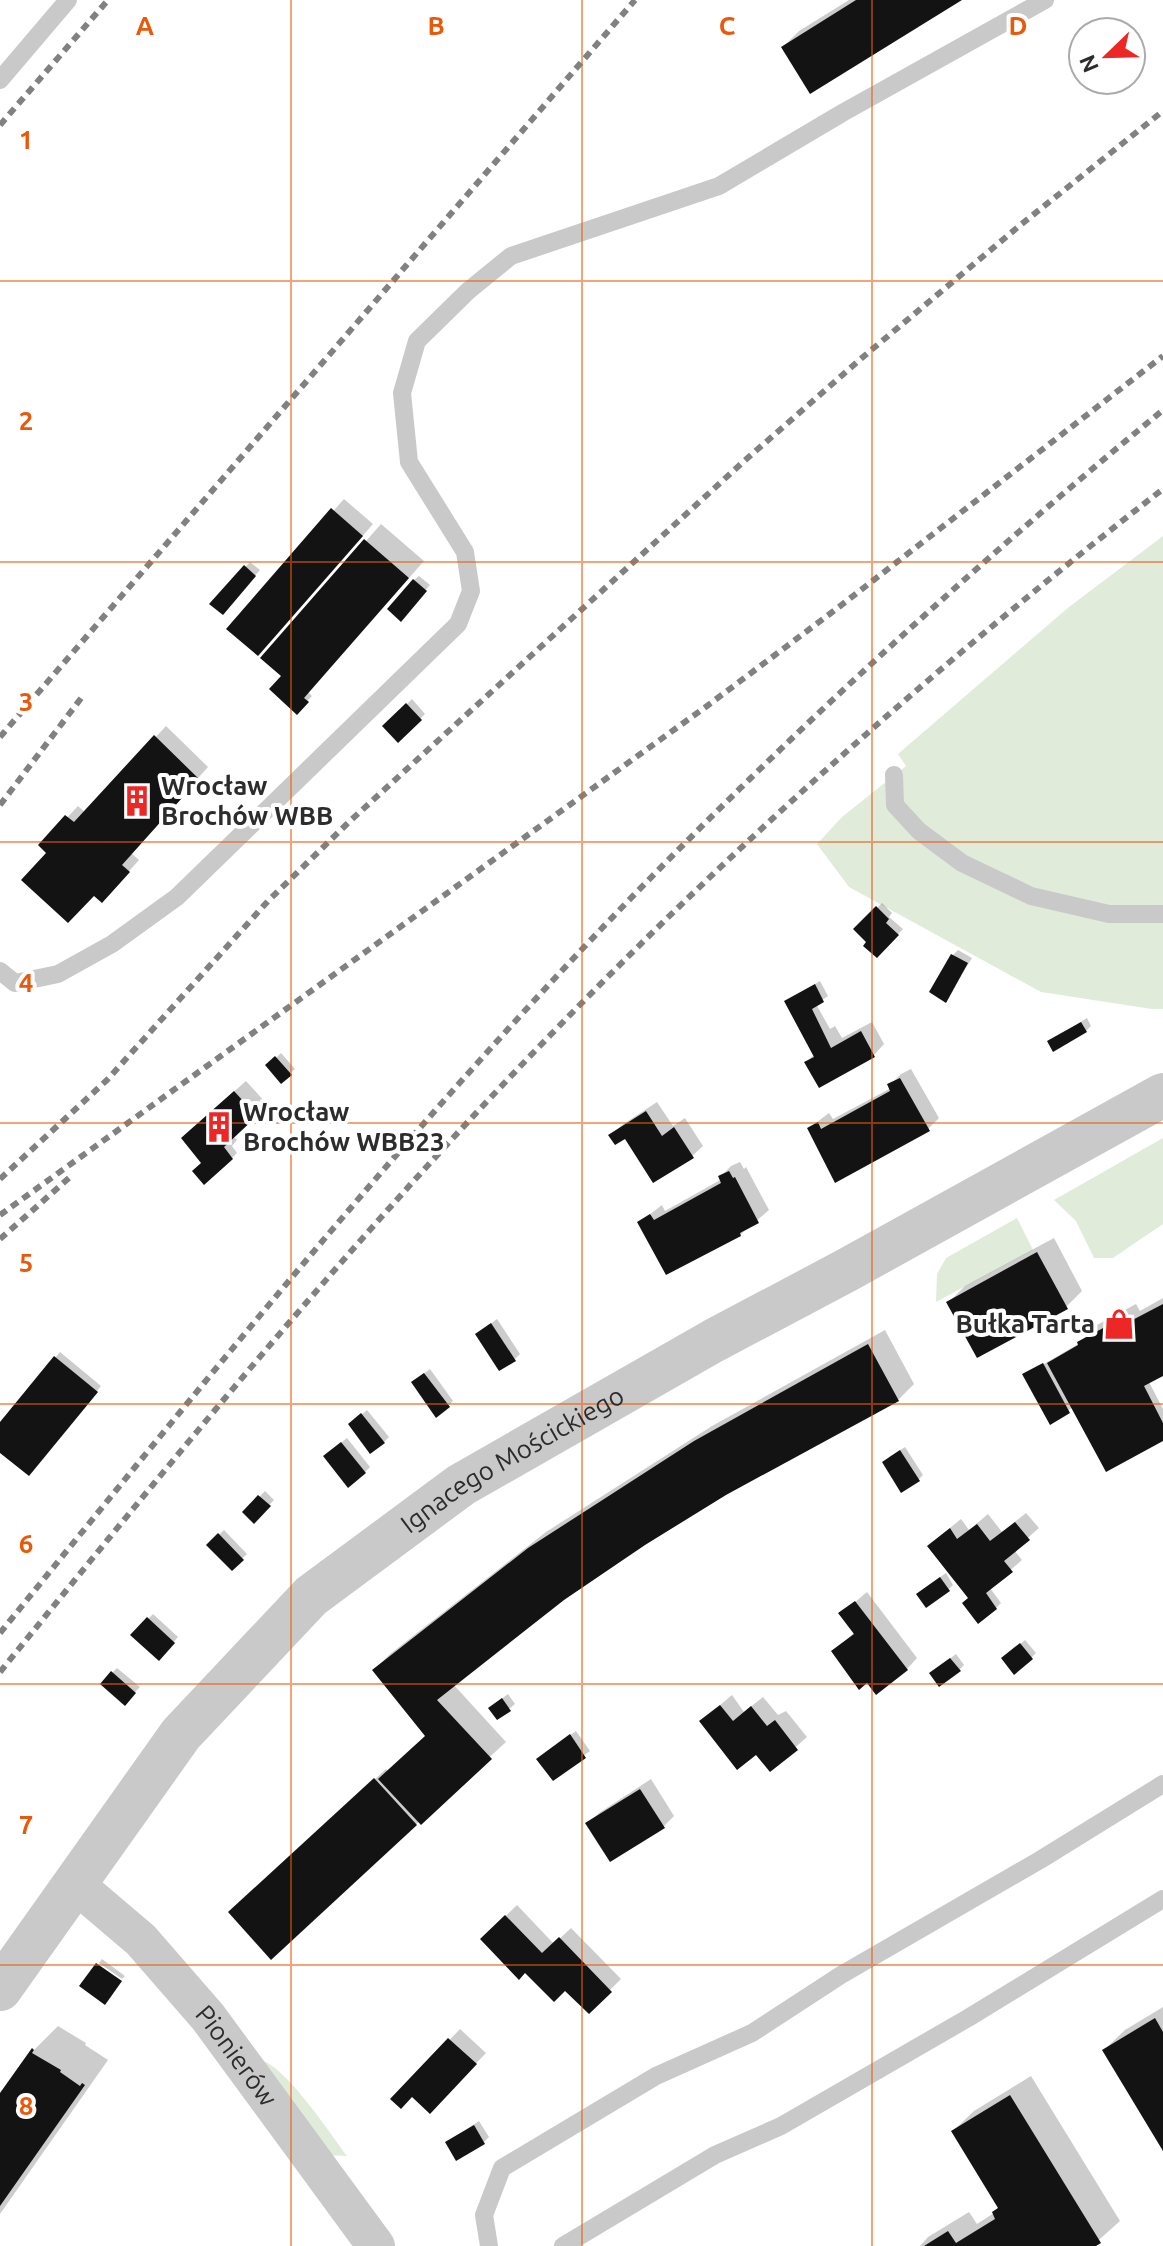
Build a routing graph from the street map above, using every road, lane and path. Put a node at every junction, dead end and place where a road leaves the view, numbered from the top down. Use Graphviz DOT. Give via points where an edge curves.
graph roads {
  1 [pos="68,0"];
  2 [pos="1045,0"];
  3 [pos="0,80"];
  4 [pos="894,775"];
  5 [pos="1163,914"];
  6 [pos="0,971"];
  7 [pos="1163,1095"];
  8 [pos="1163,1784"];
  9 [pos="74,1883"];
  10 [pos="1163,1899"];
  11 [pos="0,1989"];
  12 [pos="376,2246"];
  13 [pos="489,2246"];
  14 [pos="563,2246"];
  1 -- 3 [label="lane"];
  2 -- 6 [label="lane" via="719,186 511,256 468,291 417,341 402,393 409,462 465,552 471,591 458,624 177,897 112,944 58,974 15,983"];
  4 -- 5 [label="lane" via="895,805 962,863 1031,896 1109,914"];
  7 -- 9 [label="street, Ignacego Mościckiego" via="461,1485 311,1596 181,1734"];
  8 -- 13 [label="lane" via="752,2033 656,2076 502,2168 484,2215"];
  9 -- 11 [label="street, Ignacego Mościckiego"];
  9 -- 12 [label="street, Pionierów" via="141,1940 208,2017"];
  10 -- 14 [label="lane" via="942,2033 781,2126 715,2155"];
}
